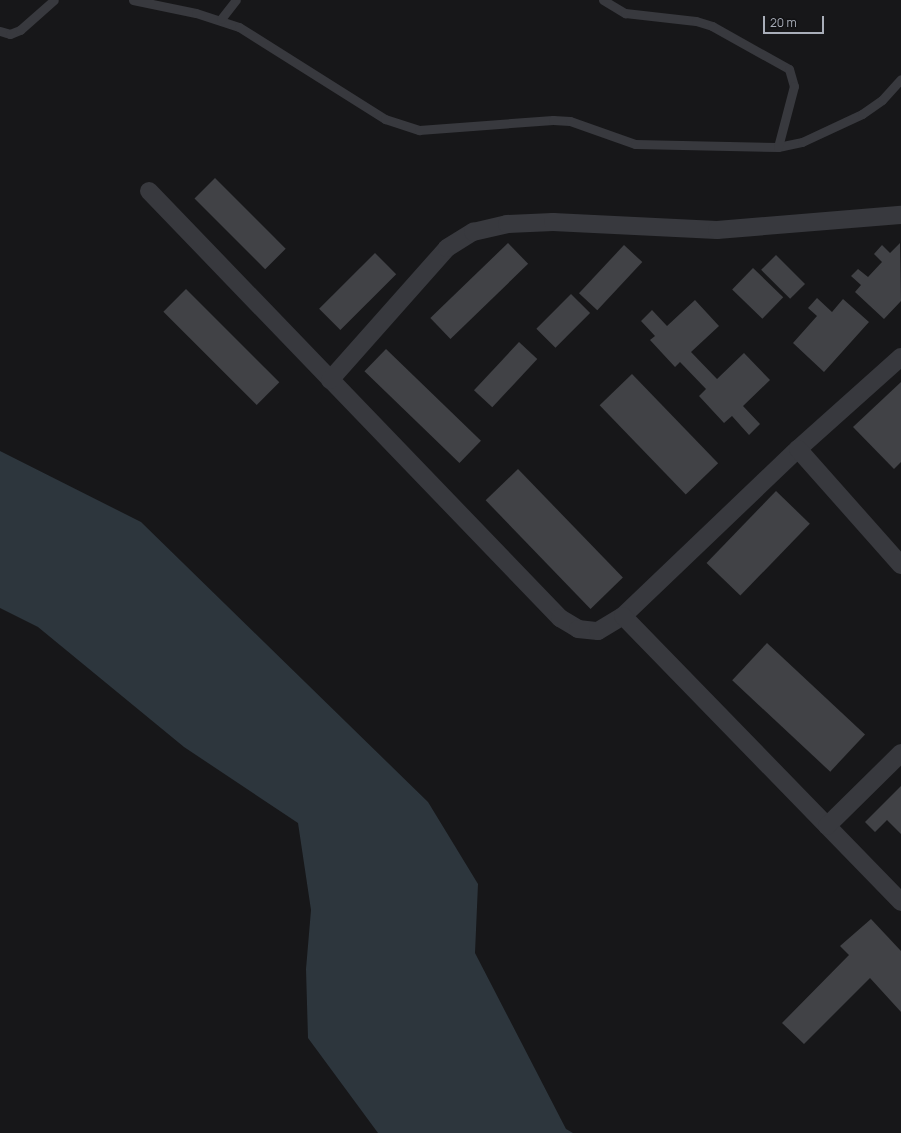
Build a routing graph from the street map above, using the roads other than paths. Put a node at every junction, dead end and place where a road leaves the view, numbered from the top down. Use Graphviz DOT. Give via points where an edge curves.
graph roads {
  1 [pos="54,0"];
  2 [pos="133,0"];
  3 [pos="236,0"];
  4 [pos="603,0"];
  5 [pos="221,19"];
  6 [pos="0,31"];
  7 [pos="901,79"];
  8 [pos="778,147"];
  9 [pos="149,191"];
  10 [pos="901,215"];
  11 [pos="901,357"];
  12 [pos="330,380"];
  13 [pos="798,449"];
  14 [pos="901,565"];
  15 [pos="624,616"];
  16 [pos="901,753"];
  17 [pos="828,826"];
  18 [pos="898,893"];
  1 -- 6 [label="lane" via="20,30 10,34"];
  2 -- 5 [label="lane"];
  3 -- 5 [label="lane"];
  4 -- 8 [label="lane" via="625,13 690,20 712,26 789,69 794,86"];
  5 -- 8 [label="lane" via="385,119 419,130 553,120 570,121 635,144"];
  7 -- 8 [label="lane" via="882,100 862,114 802,142"];
  9 -- 12 [label="street"];
  10 -- 12 [label="street" via="717,230 554,222 507,224 473,232 447,248"];
  11 -- 13 [label="street"];
  12 -- 15 [label="street" via="560,618 578,629 598,631"];
  13 -- 14 [label="street"];
  13 -- 15 [label="street"];
  15 -- 17 [label="street"];
  16 -- 17 [label="street"];
  17 -- 18 [label="street"];
}
